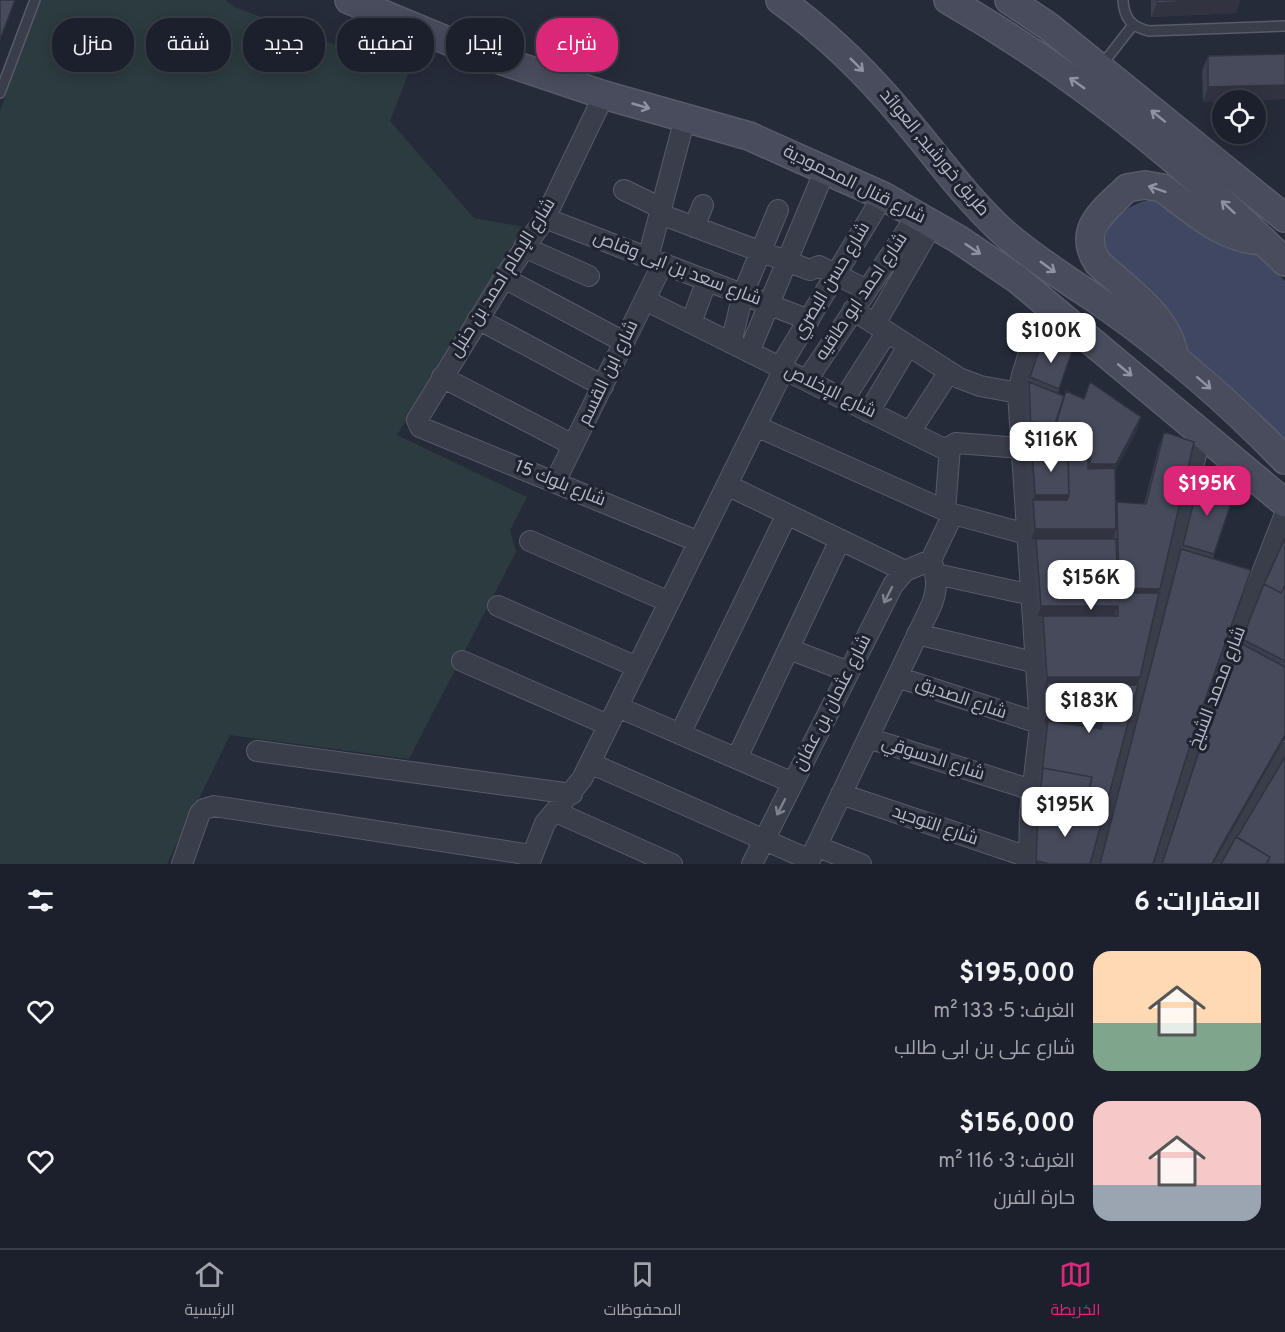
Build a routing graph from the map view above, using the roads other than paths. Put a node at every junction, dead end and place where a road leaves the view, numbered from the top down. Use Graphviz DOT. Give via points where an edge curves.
graph roads {
  1 [pos="35,0"];
  2 [pos="349,0"];
  3 [pos="780,0"];
  4 [pos="802,0"];
  5 [pos="948,0"];
  6 [pos="1009,0"];
  7 [pos="1123,0"];
  8 [pos="1133,25"];
  9 [pos="1285,26"];
  10 [pos="824,34"];
  11 [pos="1099,69"];
  12 [pos="0,93"];
  13 [pos="604,95"];
  14 [pos="686,118"];
  15 [pos="825,170"];
  16 [pos="624,190"];
  17 [pos="884,196"];
  18 [pos="703,205"];
  19 [pos="778,210"];
  20 [pos="660,211"];
  21 [pos="545,218"];
  22 [pos="1285,218"];
  23 [pos="925,219"];
  24 [pos="694,227"];
  25 [pos="1264,241"];
  26 [pos="524,248"];
  27 [pos="760,252"];
  28 [pos="656,260"];
  29 [pos="787,261"];
  30 [pos="1285,262"];
  31 [pos="836,274"];
  32 [pos="589,276"];
  33 [pos="504,278"];
  34 [pos="707,280"];
  35 [pos="867,290"];
  36 [pos="743,294"];
  37 [pos="645,300"];
  38 [pos="769,304"];
  39 [pos="1050,306"];
  40 [pos="854,310"];
  41 [pos="478,319"];
  42 [pos="691,323"];
  43 [pos="806,325"];
  44 [pos="881,328"];
  45 [pos="624,342"];
  46 [pos="731,343"];
  47 [pos="909,346"];
  48 [pos="829,347"];
  49 [pos="749,352"];
  50 [pos="1175,358"];
  51 [pos="782,368"];
  52 [pos="949,372"];
  53 [pos="442,377"];
  54 [pos="807,380"];
  55 [pos="603,386"];
  56 [pos="1018,393"];
  57 [pos="844,399"];
  58 [pos="869,412"];
  59 [pos="756,426"];
  60 [pos="420,427"];
  61 [pos="910,432"];
  62 [pos="1201,434"];
  63 [pos="573,445"];
  64 [pos="950,447"];
  65 [pos="1022,453"];
  66 [pos="1046,458"];
  67 [pos="1285,460"];
  68 [pos="555,482"];
  69 [pos="727,485"];
  70 [pos="1285,503"];
  71 [pos="949,512"];
  72 [pos="787,514"];
  73 [pos="1285,514"];
  74 [pos="1027,539"];
  75 [pos="840,540"];
  76 [pos="530,541"];
  77 [pos="699,542"];
  78 [pos="1049,544"];
  79 [pos="934,567"];
  80 [pos="905,571"];
  81 [pos="1032,595"];
  82 [pos="669,602"];
  83 [pos="498,606"];
  84 [pos="1034,621"];
  85 [pos="1054,621"];
  86 [pos="917,634"];
  87 [pos="789,649"];
  88 [pos="462,661"];
  89 [pos="1037,663"];
  90 [pos="637,667"];
  91 [pos="849,672"];
  92 [pos="897,677"];
  93 [pos="1039,690"];
  94 [pos="1061,690"];
  95 [pos="1117,691"];
  96 [pos="1139,691"];
  97 [pos="618,707"];
  98 [pos="608,725"];
  99 [pos="1040,726"];
  100 [pos="1073,731"];
  101 [pos="680,734"];
  102 [pos="868,738"];
  103 [pos="257,751"];
  104 [pos="1285,752"];
  105 [pos="737,758"];
  106 [pos="590,763"];
  107 [pos="793,783"];
  108 [pos="1032,790"];
  109 [pos="572,794"];
  110 [pos="841,794"];
  111 [pos="556,812"];
  112 [pos="1030,812"];
  113 [pos="1051,816"];
  114 [pos="1082,823"];
  115 [pos="1103,828"];
  116 [pos="764,840"];
  117 [pos="811,857"];
  118 [pos="531,860"];
  119 [pos="1028,861"];
  120 [pos="182,864"];
  121 [pos="672,864"];
  122 [pos="752,864"];
  123 [pos="861,864"];
  124 [pos="1093,864"];
  125 [pos="1158,864"];
  126 [pos="1219,864"];
  1 -- 12 [label="lane"];
  2 -- 13 [label="main road, شارع قنال المحمودية" via="470,50"];
  3 -- 10 [label="main road, طريق خورشيد, العوائد"];
  4 -- 10 [label="main road"];
  25 -- 5 [label="main road, one-way" via="1176,160 1094,96"];
  6 -- 11 [label="main road" via="1048,26"];
  7 -- 8 [label="lane"];
  8 -- 9 [label="lane" via="1149,31"];
  8 -- 11 [label="lane"];
  10 -- 50 [label="main road, طريق خورشيد, العوائد, one-way" via="881,90 952,180 1004,232"];
  22 -- 11 [label="main road, one-way"];
  13 -- 14 [label="main road, شارع قنال المحمودية, one-way"];
  13 -- 21 [label="street, شارع الإمام احمد بن حنبل"];
  14 -- 15 [label="main road, شارع قنال المحمودية" via="749,136"];
  14 -- 20 [label="street, شارع ابن القسم"];
  15 -- 17 [label="main road, شارع قنال المحمودية"];
  15 -- 29 [label="street"];
  16 -- 20 [label="street"];
  17 -- 23 [label="main road, شارع قنال المحمودية"];
  17 -- 31 [label="street, شارع حسن البصري"];
  18 -- 24 [label="street"];
  19 -- 27 [label="street"];
  20 -- 24 [label="street"];
  20 -- 28 [label="street, شارع ابن القسم"];
  21 -- 26 [label="street, شارع الإمام احمد بن حنبل"];
  21 -- 28 [label="street, شارع سعد بن ابى وقاص"];
  23 -- 35 [label="street, شارع احمد ابو طاقيه"];
  23 -- 39 [label="main road, شارع قنال المحمودية, one-way" via="982,255"];
  23 -- 44 [label="street"];
  24 -- 27 [label="street"];
  25 -- 30 [label="main road"];
  25 -- 50 [label="main road, one-way" via="1242,239 1222,231 1154,186 1127,188 1095,221 1090,232 1091,253 1158,318 1170,336"];
  26 -- 32 [label="street"];
  26 -- 33 [label="street, شارع الإمام احمد بن حنبل"];
  27 -- 29 [label="street"];
  27 -- 36 [label="street"];
  28 -- 34 [label="street, شارع سعد بن ابى وقاص"];
  28 -- 37 [label="street, شارع ابن القسم"];
  29 -- 31 [label="street" via="810,270 819,266"];
  29 -- 38 [label="street"];
  31 -- 35 [label="street"];
  31 -- 43 [label="street, شارع حسن البصري"];
  33 -- 41 [label="street, شارع الإمام احمد بن حنبل"];
  33 -- 45 [label="street"];
  34 -- 36 [label="street, شارع سعد بن ابى وقاص"];
  34 -- 42 [label="street"];
  35 -- 40 [label="street, شارع احمد ابو طاقيه"];
  36 -- 38 [label="street, شارع سعد بن ابى وقاص"];
  36 -- 46 [label="street"];
  37 -- 42 [label="street, شارع الإخلاص"];
  37 -- 45 [label="street, شارع ابن القسم"];
  38 -- 43 [label="street, شارع سعد بن ابى وقاص"];
  38 -- 49 [label="street"];
  39 -- 56 [label="street" via="1035,333"];
  39 -- 62 [label="main road, شارع قنال المحمودية, one-way"];
  40 -- 44 [label="street"];
  40 -- 48 [label="street, شارع احمد ابو طاقيه"];
  41 -- 53 [label="street, شارع الإمام احمد بن حنبل"];
  41 -- 55 [label="street"];
  42 -- 46 [label="street, شارع الإخلاص"];
  43 -- 48 [label="street, شارع سعد بن ابى وقاص"];
  43 -- 51 [label="street, شارع حسن البصري"];
  44 -- 47 [label="street"];
  44 -- 57 [label="street"];
  45 -- 55 [label="street, شارع ابن القسم"];
  46 -- 49 [label="street, شارع الإخلاص"];
  47 -- 52 [label="street"];
  47 -- 58 [label="street"];
  48 -- 54 [label="street, شارع احمد ابو طاقيه"];
  49 -- 51 [label="street, شارع الإخلاص"];
  50 -- 67 [label="main road, طريق خورشيد, العوائد, one-way"];
  51 -- 54 [label="street, شارع الإخلاص"];
  51 -- 59 [label="street, شارع حسن البصري"];
  52 -- 56 [label="street" via="969,383"];
  52 -- 61 [label="street"];
  53 -- 60 [label="street, شارع الإمام احمد بن حنبل" via="418,417"];
  53 -- 63 [label="street"];
  54 -- 57 [label="street, شارع الإخلاص"];
  55 -- 63 [label="street, شارع ابن القسم"];
  56 -- 65 [label="street"];
  57 -- 58 [label="street, شارع الإخلاص"];
  58 -- 61 [label="street, شارع الإخلاص"];
  59 -- 69 [label="street, شارع حسن البصري"];
  59 -- 71 [label="street"];
  60 -- 68 [label="street, شارع بلوك 15"];
  61 -- 64 [label="street, شارع الإخلاص" via="942,448"];
  62 -- 70 [label="main road, شارع قنال المحمودية"];
  62 -- 96 [label="street"];
  63 -- 68 [label="street, شارع ابن القسم"];
  64 -- 65 [label="street, شارع الإخلاص" via="956,443"];
  64 -- 71 [label="street"];
  65 -- 66 [label="street, شارع الإخلاص"];
  65 -- 74 [label="street"];
  68 -- 77 [label="street, شارع بلوك 15"];
  69 -- 72 [label="street"];
  69 -- 77 [label="street, شارع حسن البصري"];
  71 -- 74 [label="street"];
  71 -- 79 [label="street"];
  72 -- 75 [label="street"];
  72 -- 101 [label="street"];
  73 -- 125 [label="street, شارع محمد الشيخ" via="1200,732"];
  74 -- 78 [label="street"];
  74 -- 81 [label="street"];
  75 -- 80 [label="street"];
  75 -- 87 [label="street"];
  76 -- 82 [label="street"];
  77 -- 82 [label="street, شارع حسن البصري"];
  79 -- 80 [label="street"];
  79 -- 81 [label="street"];
  79 -- 86 [label="street" via="937,590"];
  80 -- 91 [label="street, شارع عثمان بن عفان, one-way" via="893,585"];
  81 -- 84 [label="street"];
  82 -- 90 [label="street, شارع حسن البصري"];
  83 -- 90 [label="street"];
  84 -- 85 [label="street"];
  84 -- 89 [label="street"];
  86 -- 89 [label="street"];
  86 -- 92 [label="street"];
  87 -- 91 [label="street"];
  87 -- 105 [label="street"];
  88 -- 98 [label="street"];
  89 -- 93 [label="street"];
  90 -- 97 [label="street, شارع حسن البصري"];
  91 -- 107 [label="street, شارع عثمان بن عفان"];
  92 -- 99 [label="street, شارع الصديق"];
  92 -- 102 [label="street"];
  93 -- 94 [label="street"];
  93 -- 99 [label="street"];
  95 -- 96 [label="street"];
  96 -- 115 [label="street"];
  97 -- 98 [label="street, شارع حسن البصري"];
  97 -- 101 [label="street"];
  98 -- 106 [label="street, شارع حسن البصري"];
  99 -- 100 [label="street, شارع الصديق"];
  99 -- 108 [label="street"];
  101 -- 105 [label="street"];
  102 -- 108 [label="street, شارع الدسوقي"];
  102 -- 110 [label="street"];
  103 -- 109 [label="street"];
  104 -- 126 [label="street"];
  105 -- 107 [label="street"];
  106 -- 109 [label="street, شارع حسن البصري"];
  106 -- 116 [label="street"];
  107 -- 116 [label="street, شارع عثمان بن عفان, one-way"];
  108 -- 112 [label="street"];
  109 -- 111 [label="street, شارع حسن البصري"];
  110 -- 117 [label="street"];
  110 -- 119 [label="street, شارع التوحيد"];
  111 -- 118 [label="street, شارع حسن البصري" via="541,830"];
  111 -- 121 [label="street"];
  112 -- 113 [label="street"];
  112 -- 119 [label="street"];
  114 -- 115 [label="street"];
  115 -- 124 [label="street"];
  116 -- 117 [label="street"];
  116 -- 122 [label="street, شارع عثمان بن عفان"];
  117 -- 123 [label="street"];
  118 -- 120 [label="street" via="214,806 200,813"];
}
